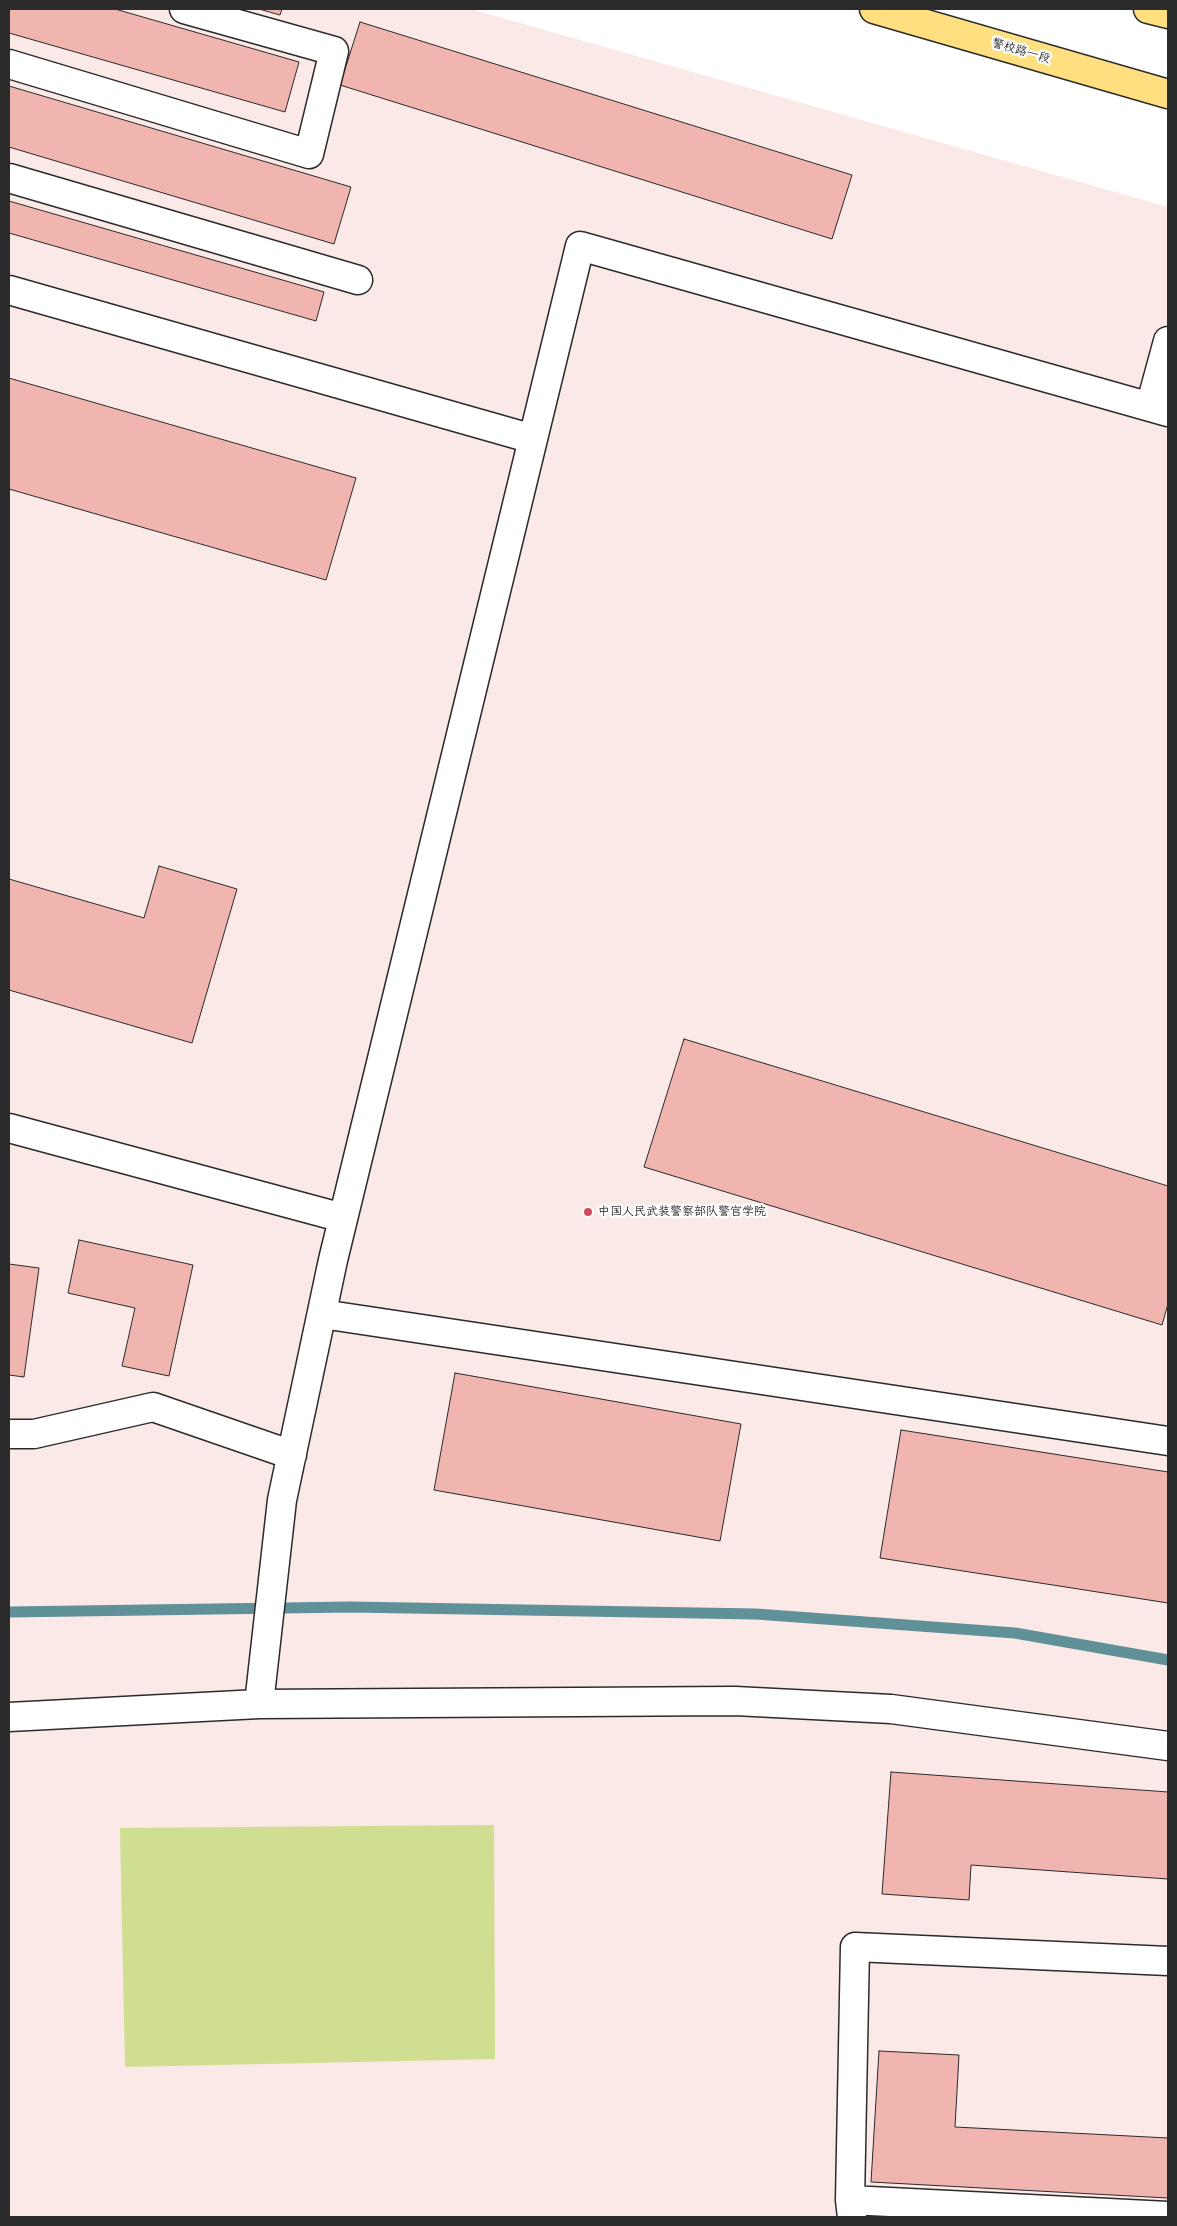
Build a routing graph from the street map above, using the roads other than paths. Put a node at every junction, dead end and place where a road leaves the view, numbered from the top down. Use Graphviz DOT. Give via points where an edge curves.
graph roads {
  1 [pos="184,9"];
  2 [pos="874,9"];
  3 [pos="1148,9"];
  4 [pos="1168,14"];
  5 [pos="9,64"];
  6 [pos="1168,94"];
  7 [pos="9,178"];
  8 [pos="358,280"];
  9 [pos="9,290"];
  10 [pos="1168,341"];
  11 [pos="1159,409"];
  12 [pos="533,439"];
  13 [pos="9,1128"];
  14 [pos="343,1218"];
  15 [pos="322,1314"];
  16 [pos="9,1434"];
  17 [pos="1168,1441"];
  18 [pos="292,1455"];
  19 [pos="259,1704"];
  20 [pos="9,1717"];
  21 [pos="1168,1746"];
  22 [pos="1168,1961"];
  23 [pos="851,2209"];
  24 [pos="1168,2216"];
  1 -- 5 [label="street" via="334,51 309,154"];
  2 -- 6 [label="main road, 警校路一段"];
  3 -- 4 [label="main road"];
  7 -- 8 [label="street"];
  9 -- 12 [label="street"];
  10 -- 11 [label="street"];
  11 -- 12 [label="street" via="580,246"];
  12 -- 14 [label="street"];
  13 -- 14 [label="street"];
  14 -- 15 [label="street"];
  15 -- 17 [label="street"];
  15 -- 18 [label="street"];
  16 -- 18 [label="street" via="34,1434 153,1407"];
  18 -- 19 [label="street" via="277,1537"];
  19 -- 20 [label="street"];
  19 -- 21 [label="street" via="745,1702 891,1709"];
  22 -- 23 [label="street" via="854,1948"];
  23 -- 24 [label="street"];
}
